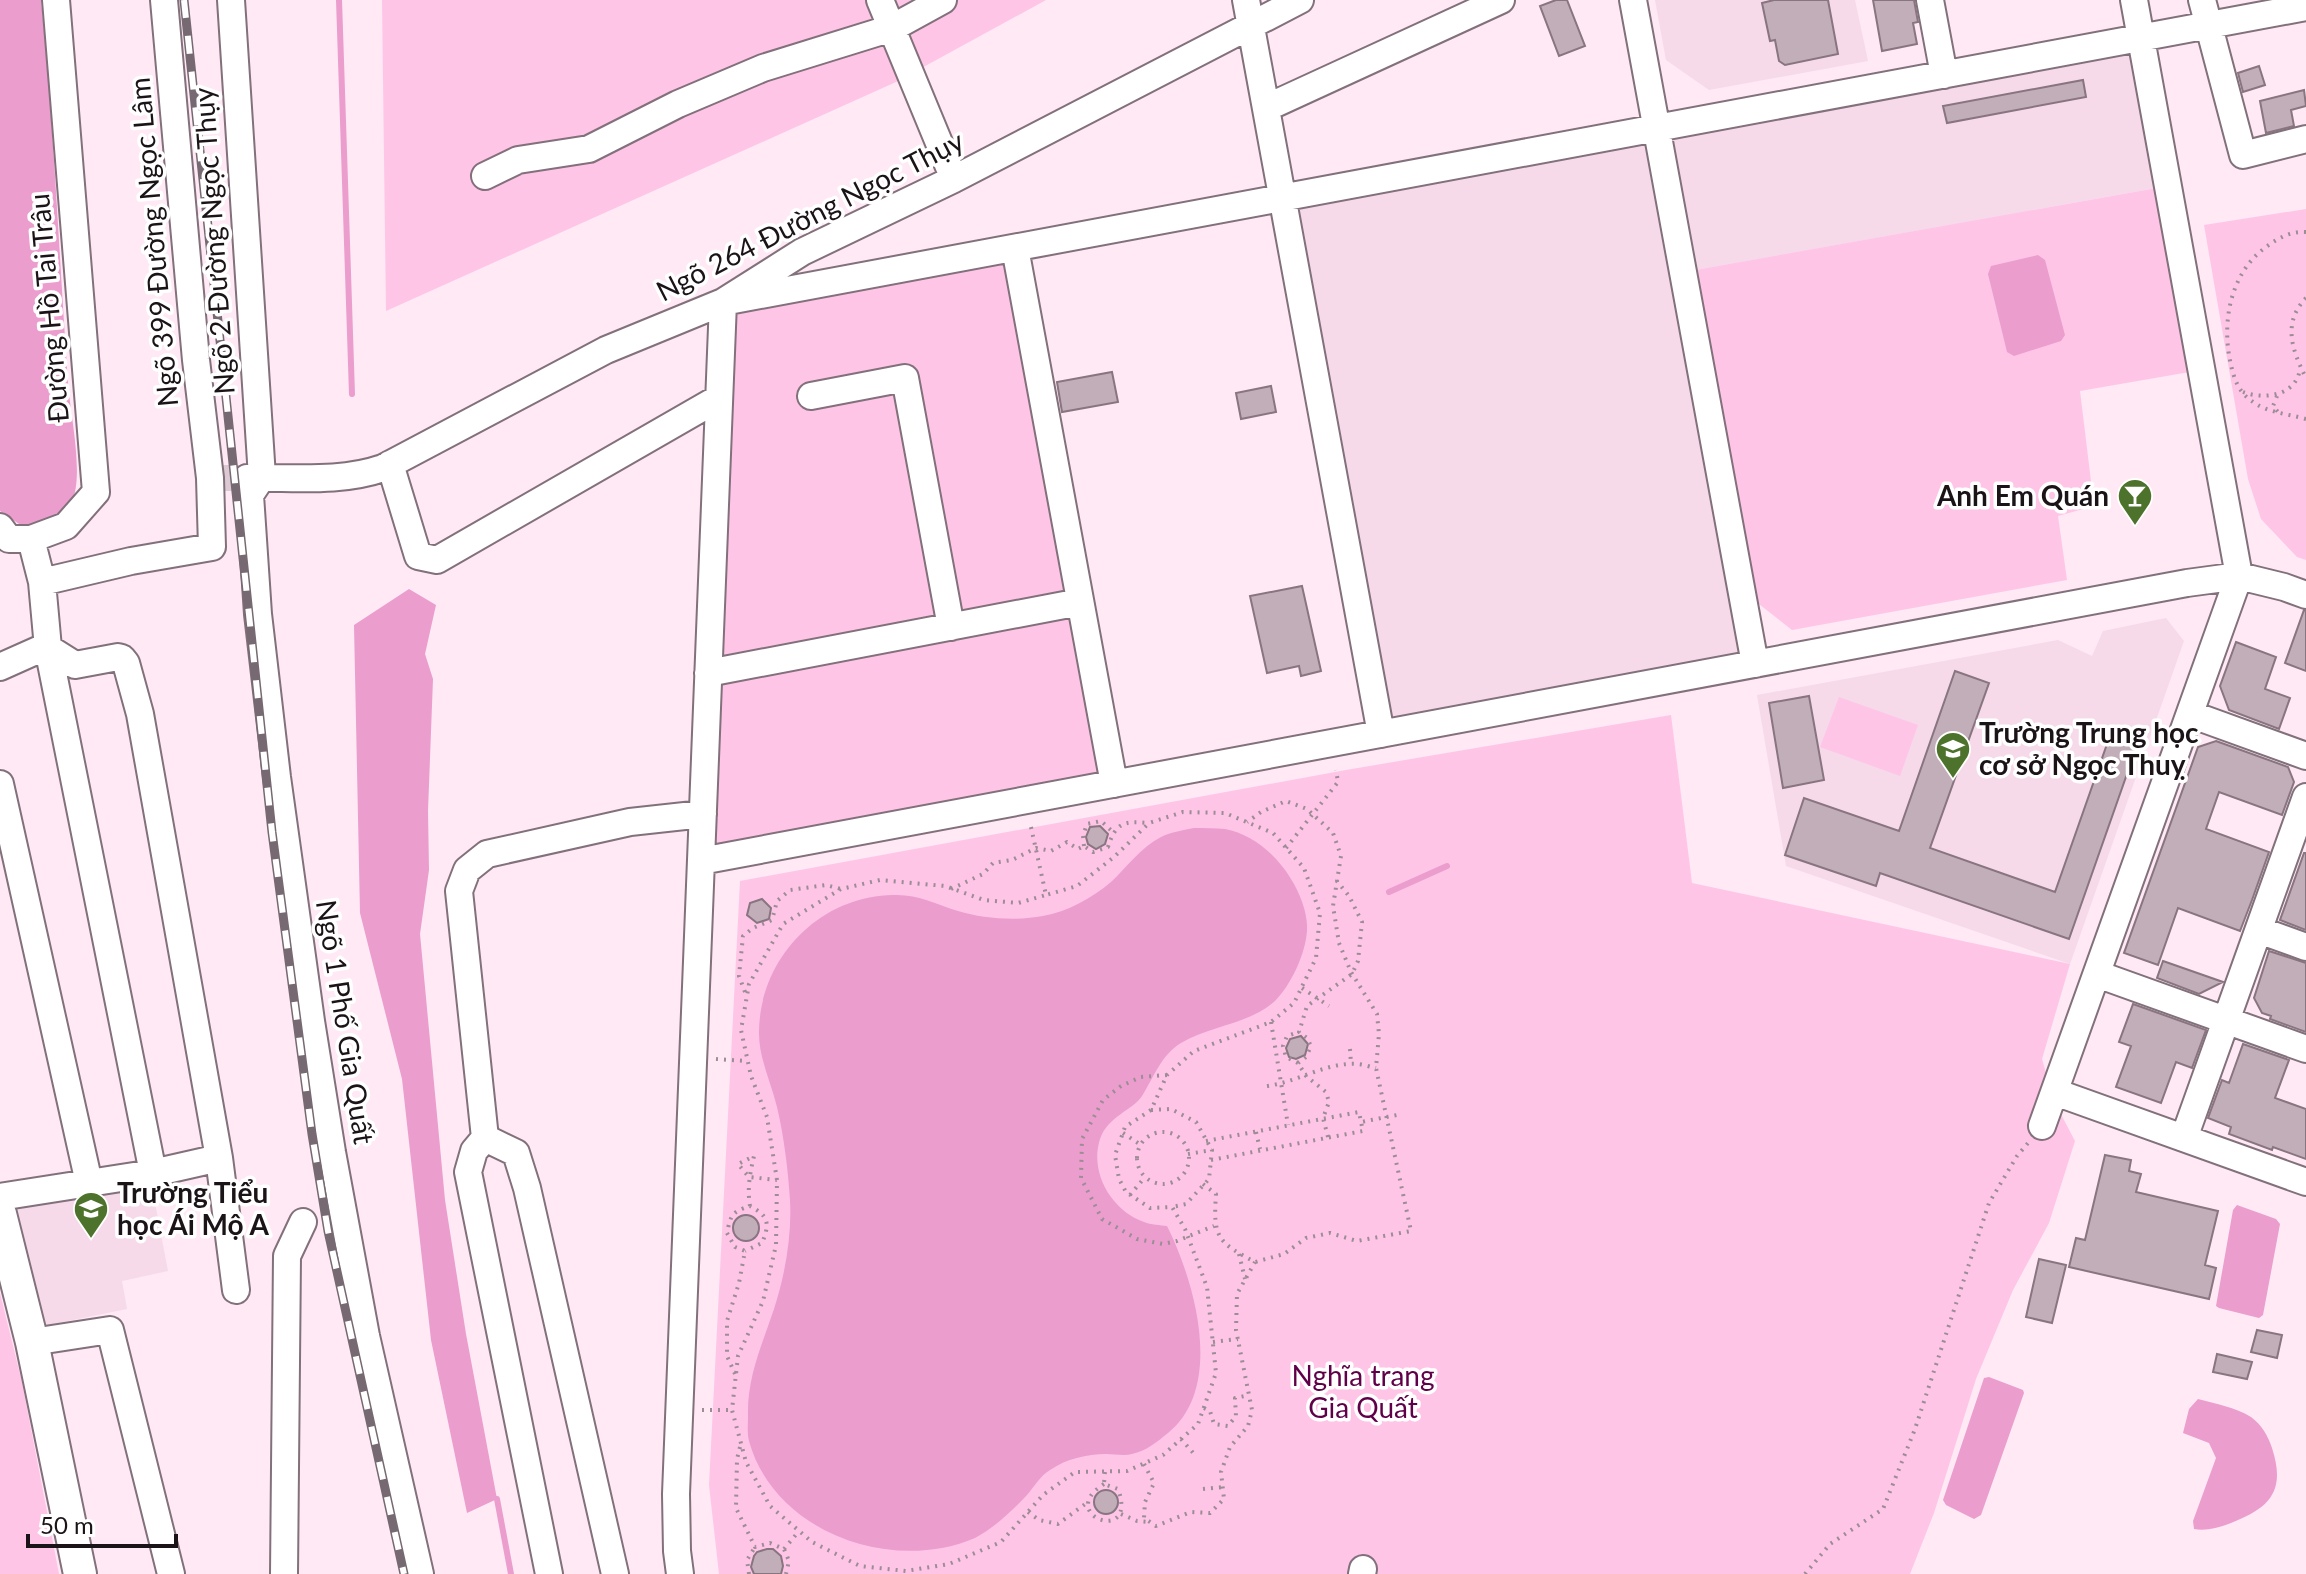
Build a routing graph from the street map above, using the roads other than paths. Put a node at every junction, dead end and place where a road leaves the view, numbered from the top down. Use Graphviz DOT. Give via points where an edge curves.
graph roads {
  1 [pos="56,0"];
  2 [pos="164,0"];
  3 [pos="231,0"];
  4 [pos="880,0"];
  5 [pos="943,0"];
  6 [pos="1246,0"];
  7 [pos="1300,0"];
  8 [pos="1501,0"];
  9 [pos="1633,0"];
  10 [pos="1930,0"];
  11 [pos="2134,0"];
  12 [pos="2306,7"];
  13 [pos="2206,12"];
  14 [pos="1251,26"];
  15 [pos="892,28"];
  16 [pos="2141,38"];
  17 [pos="1944,75"];
  18 [pos="1266,108"];
  19 [pos="1656,128"];
  20 [pos="2306,139"];
  21 [pos="485,176"];
  22 [pos="954,179"];
  23 [pos="1282,198"];
  24 [pos="1015,248"];
  25 [pos="723,302"];
  26 [pos="811,396"];
  27 [pos="719,398"];
  28 [pos="390,464"];
  29 [pos="254,478"];
  30 [pos="0,527"];
  31 [pos="31,539"];
  32 [pos="2239,576"];
  33 [pos="42,582"];
  34 [pos="2306,595"];
  35 [pos="1080,602"];
  36 [pos="951,627"];
  37 [pos="48,648"];
  38 [pos="1755,664"];
  39 [pos="0,667"];
  40 [pos="708,673"];
  41 [pos="2190,714"];
  42 [pos="1381,734"];
  43 [pos="2306,756"];
  44 [pos="0,784"];
  45 [pos="1114,784"];
  46 [pos="2306,797"];
  47 [pos="703,814"];
  48 [pos="2296,856"];
  49 [pos="701,861"];
  50 [pos="2259,930"];
  51 [pos="2306,947"];
  52 [pos="2097,974"];
  53 [pos="2226,1021"];
  54 [pos="2306,1049"];
  55 [pos="2055,1092"];
  56 [pos="2042,1126"];
  57 [pos="485,1138"];
  58 [pos="2184,1138"];
  59 [pos="219,1158"];
  60 [pos="153,1173"];
  61 [pos="2306,1182"];
  62 [pos="89,1183"];
  63 [pos="0,1197"];
  64 [pos="0,1214"];
  65 [pos="303,1222"];
  66 [pos="236,1290"];
  67 [pos="32,1342"];
  68 [pos="80,1574"];
  69 [pos="171,1574"];
  70 [pos="284,1574"];
  71 [pos="420,1574"];
  72 [pos="549,1574"];
  73 [pos="615,1574"];
  74 [pos="680,1574"];
  1 -- 31 [label="street, Đường Hồ Tai Trâu" via="96,492 66,526"];
  2 -- 33 [label="street, Ngõ 399 Đường Ngọc Lâm" via="196,360 215,478 212,547"];
  3 -- 29 [label="street, Ngõ 2 Đường Ngọc Thụy"];
  4 -- 15 [label="street"];
  5 -- 15 [label="street"];
  6 -- 14 [label="street"];
  7 -- 14 [label="street, Ngõ 264 Đường Ngọc Thụy"];
  8 -- 18 [label="street"];
  9 -- 19 [label="street"];
  10 -- 17 [label="street"];
  11 -- 16 [label="street"];
  12 -- 13 [label="street"];
  13 -- 16 [label="street"];
  13 -- 20 [label="street" via="2243,155"];
  14 -- 18 [label="street"];
  14 -- 22 [label="street, Ngõ 264 Đường Ngọc Thụy"];
  15 -- 21 [label="street" via="763,68 589,149 518,160"];
  15 -- 22 [label="street"];
  16 -- 17 [label="street"];
  16 -- 32 [label="street"];
  17 -- 19 [label="street"];
  18 -- 23 [label="street"];
  19 -- 23 [label="street"];
  19 -- 38 [label="street"];
  22 -- 25 [label="street, Ngõ 264 Đường Ngọc Thụy" via="802,252"];
  23 -- 24 [label="street"];
  23 -- 42 [label="street"];
  24 -- 25 [label="street"];
  24 -- 35 [label="street"];
  25 -- 27 [label="street"];
  25 -- 28 [label="street, Ngõ 264 Đường Ngọc Thụy" via="606,350"];
  26 -- 36 [label="street" via="905,378"];
  27 -- 28 [label="street" via="437,560 418,556"];
  27 -- 40 [label="street"];
  28 -- 29 [label="street, Ngõ 264 Đường Ngọc Thụy" via="363,475"];
  29 -- 71 [label="street, Ngõ 1 Phố Gia Quất" via="250,495 258,614 311,1021 366,1336"];
  30 -- 31 [label="street" via="9,539"];
  31 -- 33 [label="street"];
  32 -- 34 [label="street"];
  32 -- 38 [label="street"];
  32 -- 41 [label="street"];
  33 -- 37 [label="street"];
  35 -- 36 [label="street"];
  35 -- 45 [label="street"];
  36 -- 40 [label="street"];
  37 -- 39 [label="street"];
  37 -- 59 [label="street" via="75,665 118,657 126,663 140,714"];
  37 -- 60 [label="street"];
  38 -- 42 [label="street"];
  40 -- 47 [label="street"];
  41 -- 43 [label="street"];
  41 -- 52 [label="street"];
  42 -- 45 [label="street"];
  44 -- 62 [label="street"];
  45 -- 49 [label="street"];
  46 -- 48 [label="street"];
  47 -- 49 [label="street"];
  47 -- 57 [label="street" via="630,822 487,854 467,870 459,891"];
  48 -- 50 [label="street"];
  49 -- 74 [label="street" via="676,1494"];
  50 -- 51 [label="street"];
  50 -- 53 [label="street"];
  52 -- 53 [label="street"];
  52 -- 55 [label="street"];
  53 -- 54 [label="street"];
  53 -- 58 [label="street"];
  55 -- 56 [label="street"];
  55 -- 58 [label="street"];
  57 -- 72 [label="street" via="474,1151 468,1172"];
  57 -- 73 [label="street" via="516,1153 527,1188"];
  58 -- 61 [label="street"];
  59 -- 60 [label="street"];
  59 -- 66 [label="street"];
  60 -- 62 [label="street"];
  62 -- 63 [label="street"];
  64 -- 67 [label="main road"];
  65 -- 70 [label="street" via="287,1256"];
  67 -- 68 [label="main road"];
  67 -- 69 [label="street" via="110,1330"];
}
